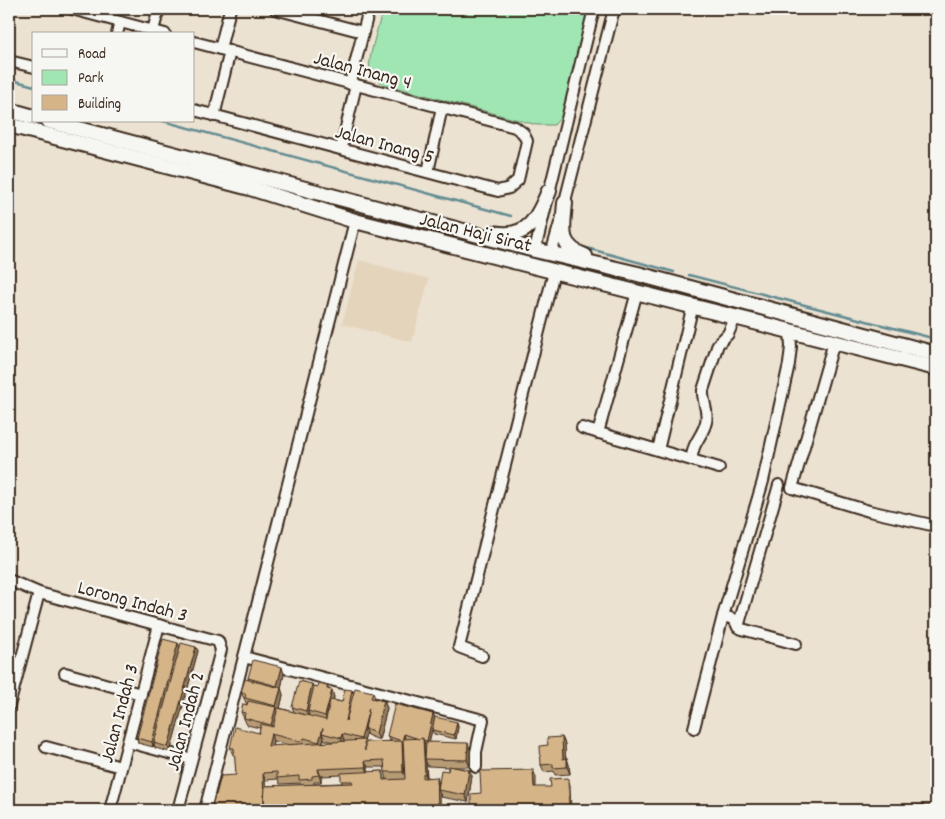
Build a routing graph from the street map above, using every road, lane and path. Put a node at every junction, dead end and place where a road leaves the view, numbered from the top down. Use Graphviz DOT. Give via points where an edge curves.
graph roads {
  1 [pos="72,9"];
  2 [pos="159,9"];
  3 [pos="230,9"];
  4 [pos="275,9"];
  5 [pos="369,9"];
  6 [pos="594,9"];
  7 [pos="614,9"];
  8 [pos="120,22"];
  9 [pos="153,30"];
  10 [pos="118,32"];
  11 [pos="159,32"];
  12 [pos="363,32"];
  13 [pos="195,42"];
  14 [pos="225,50"];
  15 [pos="9,60"];
  16 [pos="32,67"];
  17 [pos="353,85"];
  18 [pos="442,107"];
  19 [pos="9,110"];
  20 [pos="195,110"];
  21 [pos="32,116"];
  22 [pos="214,116"];
  23 [pos="53,122"];
  24 [pos="9,125"];
  25 [pos="523,133"];
  26 [pos="341,149"];
  27 [pos="428,172"];
  28 [pos="549,191"];
  29 [pos="322,194"];
  30 [pos="565,203"];
  31 [pos="355,221"];
  32 [pos="543,254"];
  33 [pos="490,256"];
  34 [pos="554,272"];
  35 [pos="638,274"];
  36 [pos="702,291"];
  37 [pos="637,292"];
  38 [pos="693,305"];
  39 [pos="736,316"];
  40 [pos="812,322"];
  41 [pos="790,330"];
  42 [pos="834,342"];
  43 [pos="936,354"];
  44 [pos="933,366"];
  45 [pos="582,428"];
  46 [pos="598,433"];
  47 [pos="658,450"];
  48 [pos="692,460"];
  49 [pos="719,468"];
  50 [pos="763,481"];
  51 [pos="779,485"];
  52 [pos="792,488"];
  53 [pos="936,526"];
  54 [pos="9,580"];
  55 [pos="39,592"];
  56 [pos="723,616"];
  57 [pos="159,625"];
  58 [pos="738,627"];
  59 [pos="218,641"];
  60 [pos="796,644"];
  61 [pos="482,656"];
  62 [pos="244,657"];
  63 [pos="65,673"];
  64 [pos="141,694"];
  65 [pos="9,706"];
  66 [pos="694,728"];
  67 [pos="128,742"];
  68 [pos="46,747"];
  69 [pos="191,760"];
  70 [pos="121,767"];
  71 [pos="476,767"];
  72 [pos="110,810"];
  73 [pos="178,810"];
  74 [pos="205,810"];
  1 -- 8 [label="street"];
  2 -- 9 [label="street"];
  3 -- 14 [label="street"];
  4 -- 12 [label="street"];
  5 -- 12 [label="street"];
  6 -- 28 [label="street"];
  7 -- 30 [label="street"];
  8 -- 9 [label="street"];
  8 -- 10 [label="street"];
  9 -- 11 [label="street"];
  12 -- 17 [label="street"];
  13 -- 14 [label="street, Jalan Inang 4"];
  14 -- 17 [label="street, Jalan Inang 4"];
  14 -- 22 [label="street"];
  15 -- 16 [label="street"];
  17 -- 18 [label="street, Jalan Inang 4"];
  17 -- 26 [label="street"];
  18 -- 25 [label="street, Jalan Inang 4" via="515,127"];
  18 -- 27 [label="street"];
  19 -- 21 [label="main road"];
  20 -- 22 [label="street, Jalan Inang 5"];
  22 -- 26 [label="street, Jalan Inang 5"];
  23 -- 29 [label="main road, Jalan Haji Sirat"];
  24 -- 31 [label="main road, Jalan Haji Sirat" via="250,188"];
  25 -- 27 [label="street, Jalan Inang 5" via="527,141 518,180 509,188 498,191"];
  26 -- 27 [label="street, Jalan Inang 5"];
  28 -- 29 [label="main road" via="539,215 528,227 505,235"];
  28 -- 32 [label="street"];
  29 -- 32 [label="main road, Jalan Haji Sirat"];
  30 -- 32 [label="street"];
  30 -- 35 [label="main road" via="562,231 572,251"];
  31 -- 33 [label="main road, Jalan Haji Sirat"];
  31 -- 62 [label="street"];
  32 -- 33 [label="main road" via="533,260 503,252"];
  32 -- 35 [label="main road, Jalan Haji Sirat"];
  32 -- 38 [label="main road" via="550,264"];
  33 -- 34 [label="main road, Jalan Haji Sirat"];
  34 -- 37 [label="main road, Jalan Haji Sirat"];
  34 -- 61 [label="street" via="459,647"];
  35 -- 36 [label="main road, Jalan Haji Sirat"];
  36 -- 40 [label="main road, Jalan Haji Sirat"];
  36 -- 41 [label="main road" via="730,304 782,319"];
  37 -- 38 [label="main road, Jalan Haji Sirat"];
  37 -- 46 [label="street"];
  38 -- 39 [label="main road, Jalan Haji Sirat"];
  38 -- 47 [label="street"];
  39 -- 41 [label="main road, Jalan Haji Sirat"];
  39 -- 48 [label="street" via="728,334 718,344 703,390 706,424 693,447"];
  40 -- 43 [label="main road, Jalan Haji Sirat"];
  40 -- 44 [label="main road"];
  41 -- 42 [label="main road, Jalan Haji Sirat"];
  41 -- 50 [label="street" via="790,364"];
  42 -- 44 [label="main road, Jalan Haji Sirat"];
  42 -- 52 [label="street"];
  45 -- 46 [label="street"];
  46 -- 47 [label="street"];
  47 -- 48 [label="street"];
  48 -- 49 [label="street"];
  50 -- 51 [label="street"];
  50 -- 56 [label="street"];
  51 -- 52 [label="street"];
  51 -- 58 [label="street"];
  52 -- 53 [label="street" via="869,511"];
  54 -- 55 [label="street, Lorong Indah 3"];
  55 -- 57 [label="street, Lorong Indah 3"];
  55 -- 65 [label="street"];
  56 -- 58 [label="street" via="734,619"];
  56 -- 66 [label="street"];
  57 -- 59 [label="street, Lorong Indah 3"];
  57 -- 64 [label="street, Jalan Indah 3"];
  58 -- 60 [label="street"];
  59 -- 69 [label="street, Jalan Indah 2" via="221,650"];
  62 -- 71 [label="street" via="483,720"];
  62 -- 74 [label="street"];
  63 -- 64 [label="street"];
  64 -- 67 [label="street, Jalan Indah 3"];
  67 -- 69 [label="street"];
  67 -- 70 [label="street, Jalan Indah 3"];
  68 -- 70 [label="street"];
  69 -- 73 [label="street, Jalan Indah 2"];
  70 -- 72 [label="street, Jalan Indah 3"];
}
